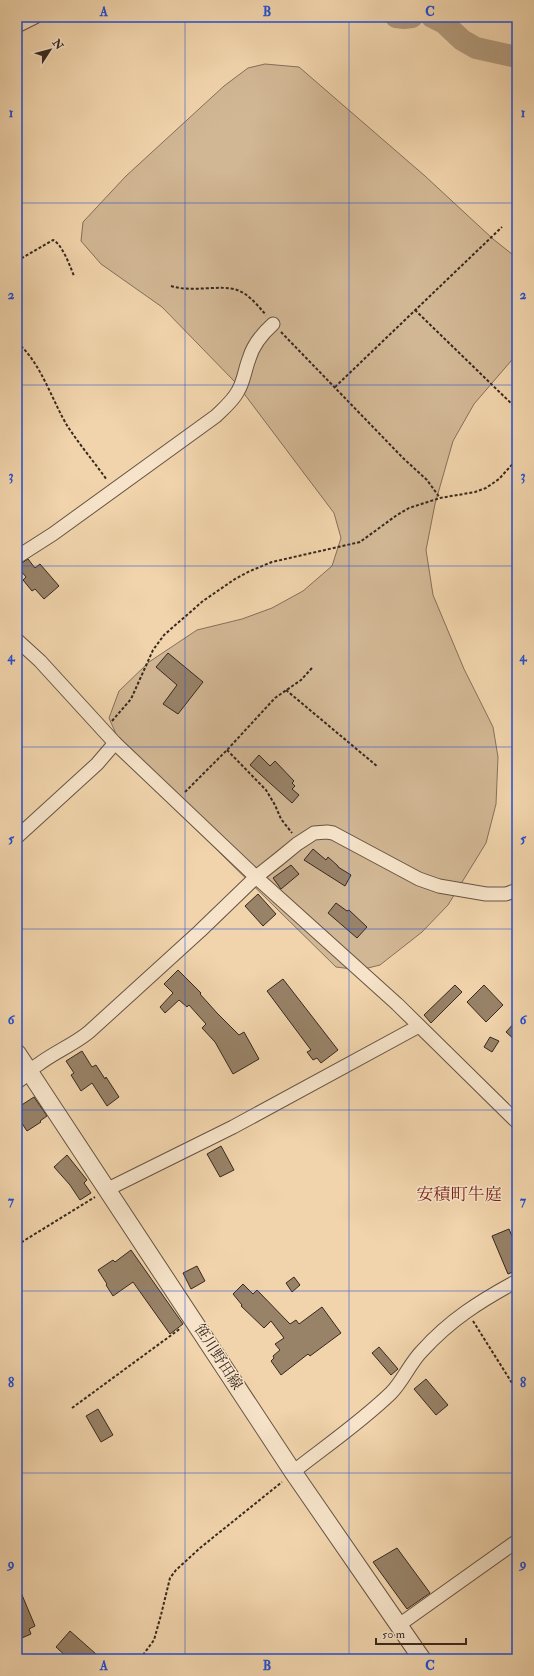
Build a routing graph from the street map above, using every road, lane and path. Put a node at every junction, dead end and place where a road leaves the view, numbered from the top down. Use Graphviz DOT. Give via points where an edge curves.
graph roads {
  1 [pos="35,17"];
  2 [pos="17,26"];
  3 [pos="502,226"];
  4 [pos="17,261"];
  5 [pos="74,276"];
  6 [pos="171,286"];
  7 [pos="415,310"];
  8 [pos="274,324"];
  9 [pos="17,343"];
  10 [pos="335,386"];
  11 [pos="517,409"];
  12 [pos="517,459"];
  13 [pos="115,490"];
  14 [pos="440,498"];
  15 [pos="17,557"];
  16 [pos="17,640"];
  17 [pos="312,668"];
  18 [pos="286,690"];
  19 [pos="103,731"];
  20 [pos="115,743"];
  21 [pos="227,750"];
  22 [pos="378,767"];
  23 [pos="176,801"];
  24 [pos="17,837"];
  25 [pos="300,842"];
  26 [pos="256,877"];
  27 [pos="517,890"];
  28 [pos="419,1026"];
  29 [pos="17,1053"];
  30 [pos="23,1077"];
  31 [pos="517,1122"];
  32 [pos="108,1189"];
  33 [pos="17,1245"];
  34 [pos="517,1281"];
  35 [pos="476,1304"];
  36 [pos="193,1320"];
  37 [pos="517,1391"];
  38 [pos="72,1408"];
  39 [pos="293,1472"];
  40 [pos="517,1541"];
  41 [pos="399,1626"];
  42 [pos="140,1659"];
  43 [pos="422,1659"];
  1 -- 2 [label="street"];
  3 -- 7 [label="path"];
  4 -- 5 [label="path" via="53,240 60,247"];
  6 -- 8 [label="path" via="182,290 237,290 251,299"];
  7 -- 10 [label="path"];
  7 -- 11 [label="path"];
  8 -- 10 [label="path"];
  8 -- 13 [label="street" via="254,348 239,389 226,406"];
  9 -- 13 [label="path" via="35,364 68,427"];
  10 -- 14 [label="path" via="427,480"];
  12 -- 14 [label="path" via="486,488"];
  13 -- 15 [label="street"];
  14 -- 19 [label="path" via="398,515 360,542 260,566 235,579 203,601 164,635 153,650 131,699"];
  16 -- 19 [label="street" via="40,661"];
  17 -- 18 [label="path" via="301,680"];
  18 -- 21 [label="path" via="275,698"];
  18 -- 22 [label="path"];
  19 -- 20 [label="street"];
  20 -- 23 [label="street"];
  20 -- 24 [label="street" via="96,764"];
  21 -- 23 [label="path"];
  21 -- 25 [label="path" via="266,790 281,819"];
  23 -- 26 [label="street"];
  25 -- 26 [label="street"];
  25 -- 27 [label="street" via="314,833 327,832 419,879 440,886 486,894 506,894"];
  26 -- 28 [label="street" via="381,988"];
  26 -- 30 [label="street" via="89,1032 38,1064"];
  28 -- 31 [label="street"];
  28 -- 32 [label="street" via="234,1127"];
  29 -- 30 [label="street, 笹川野田線"];
  30 -- 32 [label="street, 笹川野田線"];
  32 -- 33 [label="path"];
  32 -- 36 [label="street, 笹川野田線"];
  34 -- 35 [label="street"];
  35 -- 37 [label="path" via="471,1317"];
  35 -- 39 [label="street" via="420,1352 386,1398"];
  36 -- 38 [label="path"];
  36 -- 39 [label="street, 笹川野田線"];
  39 -- 41 [label="street, 笹川野田線"];
  39 -- 42 [label="path" via="176,1570 170,1578 154,1640"];
  40 -- 41 [label="street"];
  41 -- 43 [label="street, 笹川野田線"];
}
